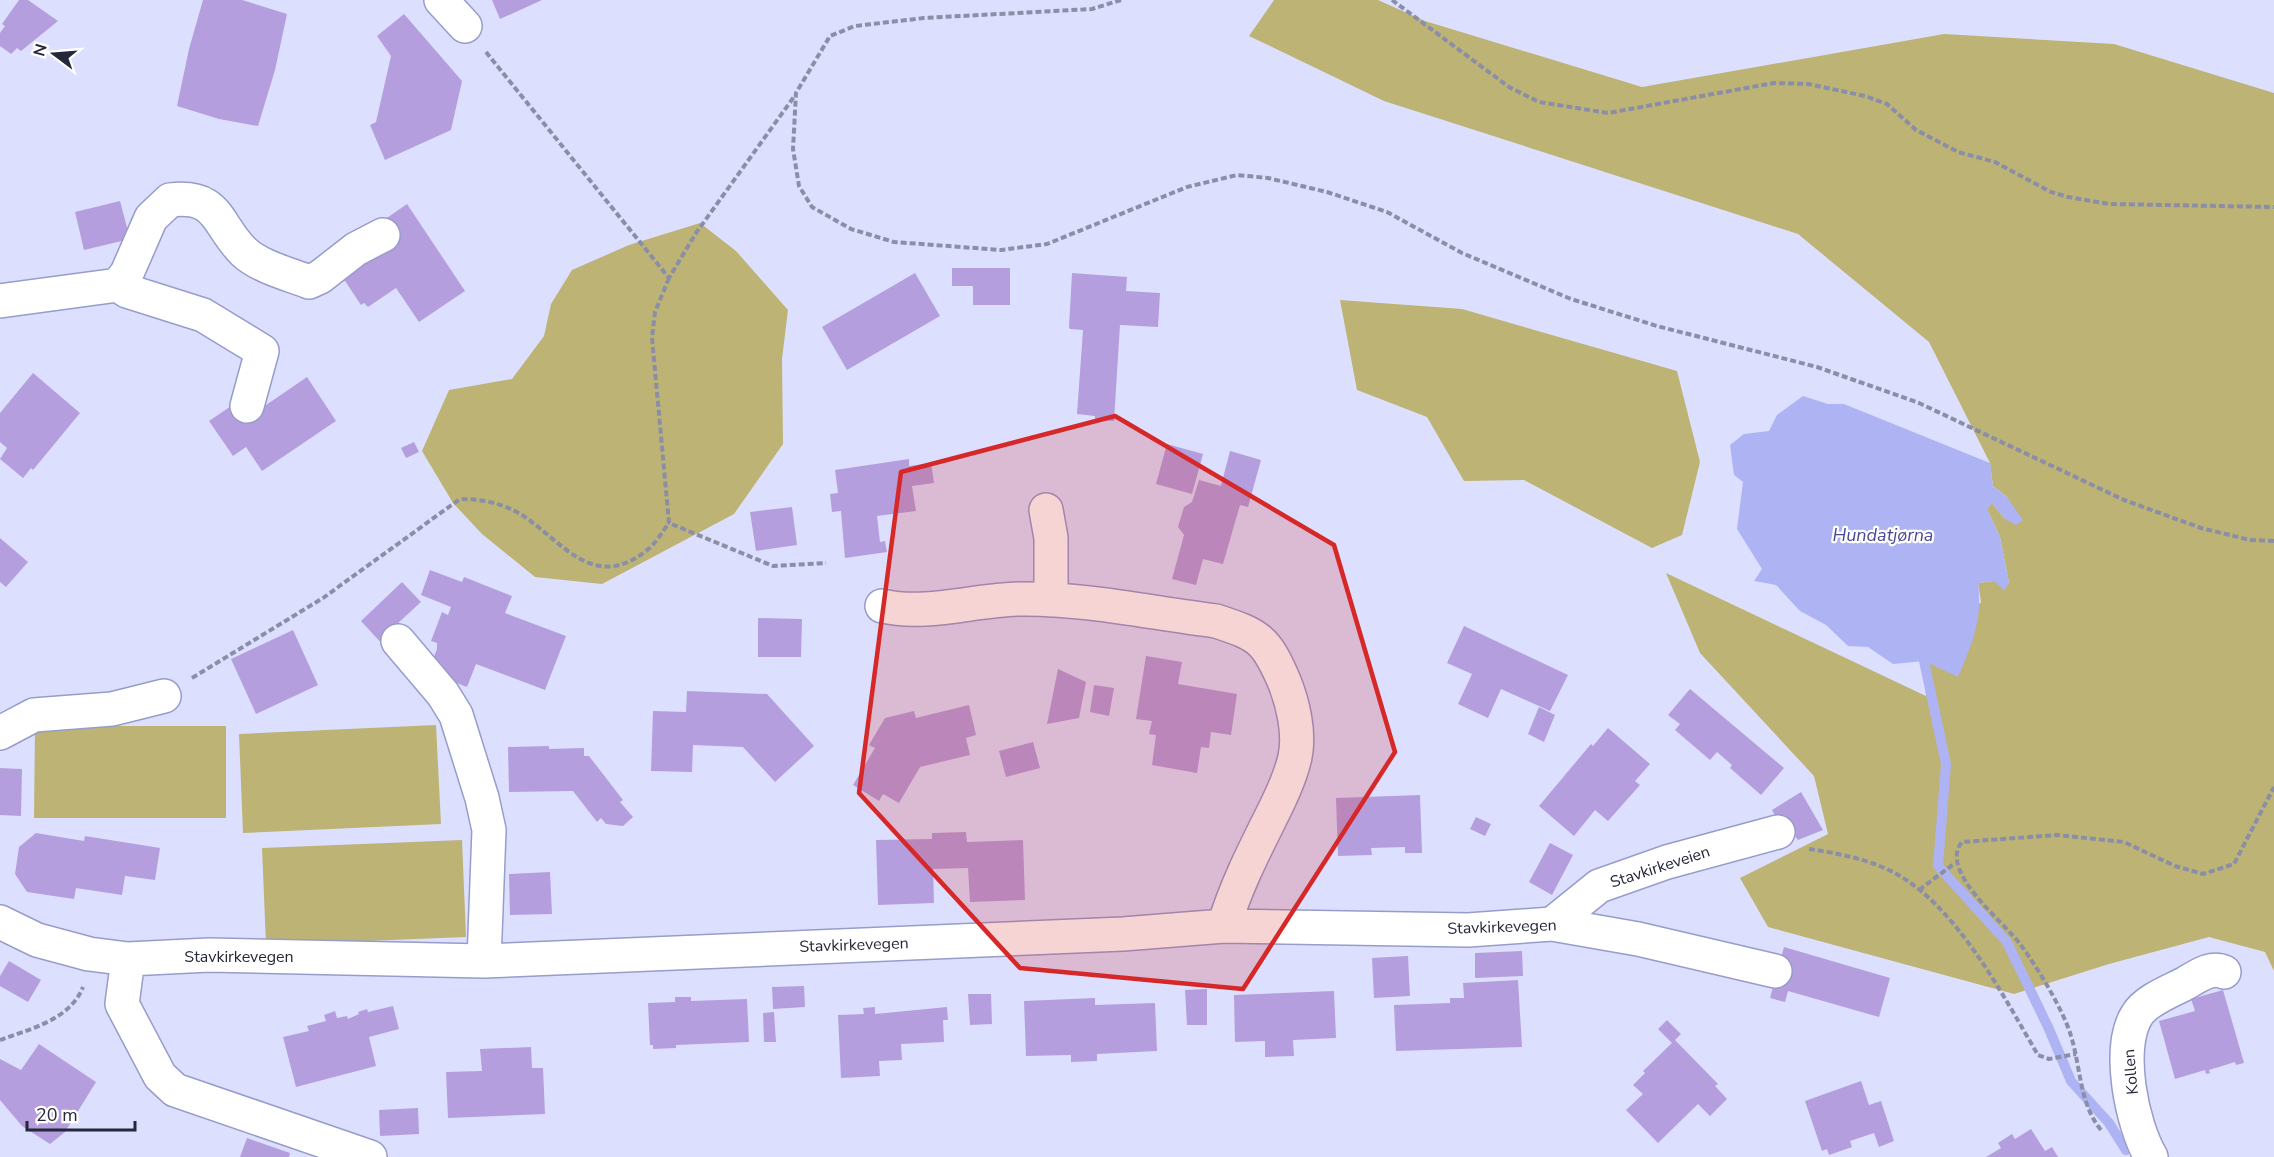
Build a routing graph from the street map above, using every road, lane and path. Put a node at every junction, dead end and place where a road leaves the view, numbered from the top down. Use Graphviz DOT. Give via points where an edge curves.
graph roads {
  1 [pos="441,0"];
  2 [pos="1121,0"];
  3 [pos="1392,0"];
  4 [pos="465,26"];
  5 [pos="796,93"];
  6 [pos="2274,207"];
  7 [pos="383,235"];
  8 [pos="669,278"];
  9 [pos="118,285"];
  10 [pos="0,300"];
  11 [pos="247,406"];
  12 [pos="1046,510"];
  13 [pos="669,523"];
  14 [pos="2274,542"];
  15 [pos="826,563"];
  16 [pos="1051,600"];
  17 [pos="882,606"];
  18 [pos="398,641"];
  19 [pos="164,696"];
  20 [pos="0,733"];
  21 [pos="2274,787"];
  22 [pos="1778,832"];
  23 [pos="1955,863"];
  24 [pos="1919,890"];
  25 [pos="0,922"];
  26 [pos="1552,924"];
  27 [pos="1224,926"];
  28 [pos="88,954"];
  29 [pos="128,959"];
  30 [pos="484,961"];
  31 [pos="1775,971"];
  32 [pos="2224,972"];
  33 [pos="0,1040"];
  34 [pos="2076,1054"];
  35 [pos="2103,1132"];
  36 [pos="370,1157"];
  37 [pos="2151,1157"];
  1 -- 4 [label="street"];
  2 -- 5 [label="path" via="1092,9 924,18 855,26 830,36"];
  3 -- 6 [label="path" via="1509,87 1539,102 1608,113 1774,83 1808,84 1887,104 1916,130 1958,152 1995,162 2068,197 2110,204"];
  4 -- 8 [label="path"];
  5 -- 8 [label="path" via="696,233"];
  5 -- 14 [label="path" via="793,149 799,186 812,207 851,229 894,242 1001,250 1047,244 1187,187 1237,175 1268,178 1387,212 1462,253 1571,298 1657,326 1816,367 1919,403 2135,504 2201,528"];
  7 -- 9 [label="street" via="309,282 245,253 214,211 197,200 170,201 151,218"];
  8 -- 13 [label="path" via="654,312 652,338"];
  9 -- 10 [label="street"];
  9 -- 11 [label="street" via="203,315 262,351"];
  12 -- 16 [label="street" via="1051,538"];
  13 -- 15 [label="path" via="772,566"];
  13 -- 19 [label="path" via="646,551 621,564 596,567 575,558 520,513 486,499 460,499 323,598 228,653"];
  16 -- 17 [label="street" via="1016,599 901,610"];
  16 -- 27 [label="street" via="1216,621 1243,629 1270,650 1287,690 1296,726 1295,756 1283,792 1234,894"];
  18 -- 30 [label="street" via="456,715 482,798 489,830"];
  19 -- 20 [label="street" via="112,709 34,716"];
  21 -- 23 [label="path" via="2235,864 2203,874 2175,866 2124,842 2057,835 1962,842 1956,849"];
  22 -- 24 [label="path" via="1783,845 1844,854 1893,872"];
  22 -- 26 [label="street, Stavkirkeveien" via="1667,862 1599,886"];
  23 -- 24 [label="path"];
  23 -- 34 [label="path" via="1968,887 2020,945 2038,972 2071,1033"];
  24 -- 34 [label="path" via="1971,944 2038,1055 2049,1059"];
  25 -- 28 [label="street, Stavkirkevegen" via="37,940"];
  26 -- 27 [label="street, Stavkirkevegen" via="1468,930"];
  26 -- 31 [label="street, Stavkirkevegen" via="1638,939"];
  27 -- 30 [label="street, Stavkirkevegen" via="1123,934"];
  28 -- 29 [label="street, Stavkirkevegen"];
  28 -- 33 [label="path" via="80,997 69,1008"];
  29 -- 30 [label="street, Stavkirkevegen" via="209,955"];
  29 -- 36 [label="street" via="123,1004 160,1076 175,1090"];
  32 -- 37 [label="street, Kollen" via="2206,971 2146,1005 2130,1030 2126,1054 2136,1119"];
  34 -- 35 [label="path" via="2082,1094"];
}
